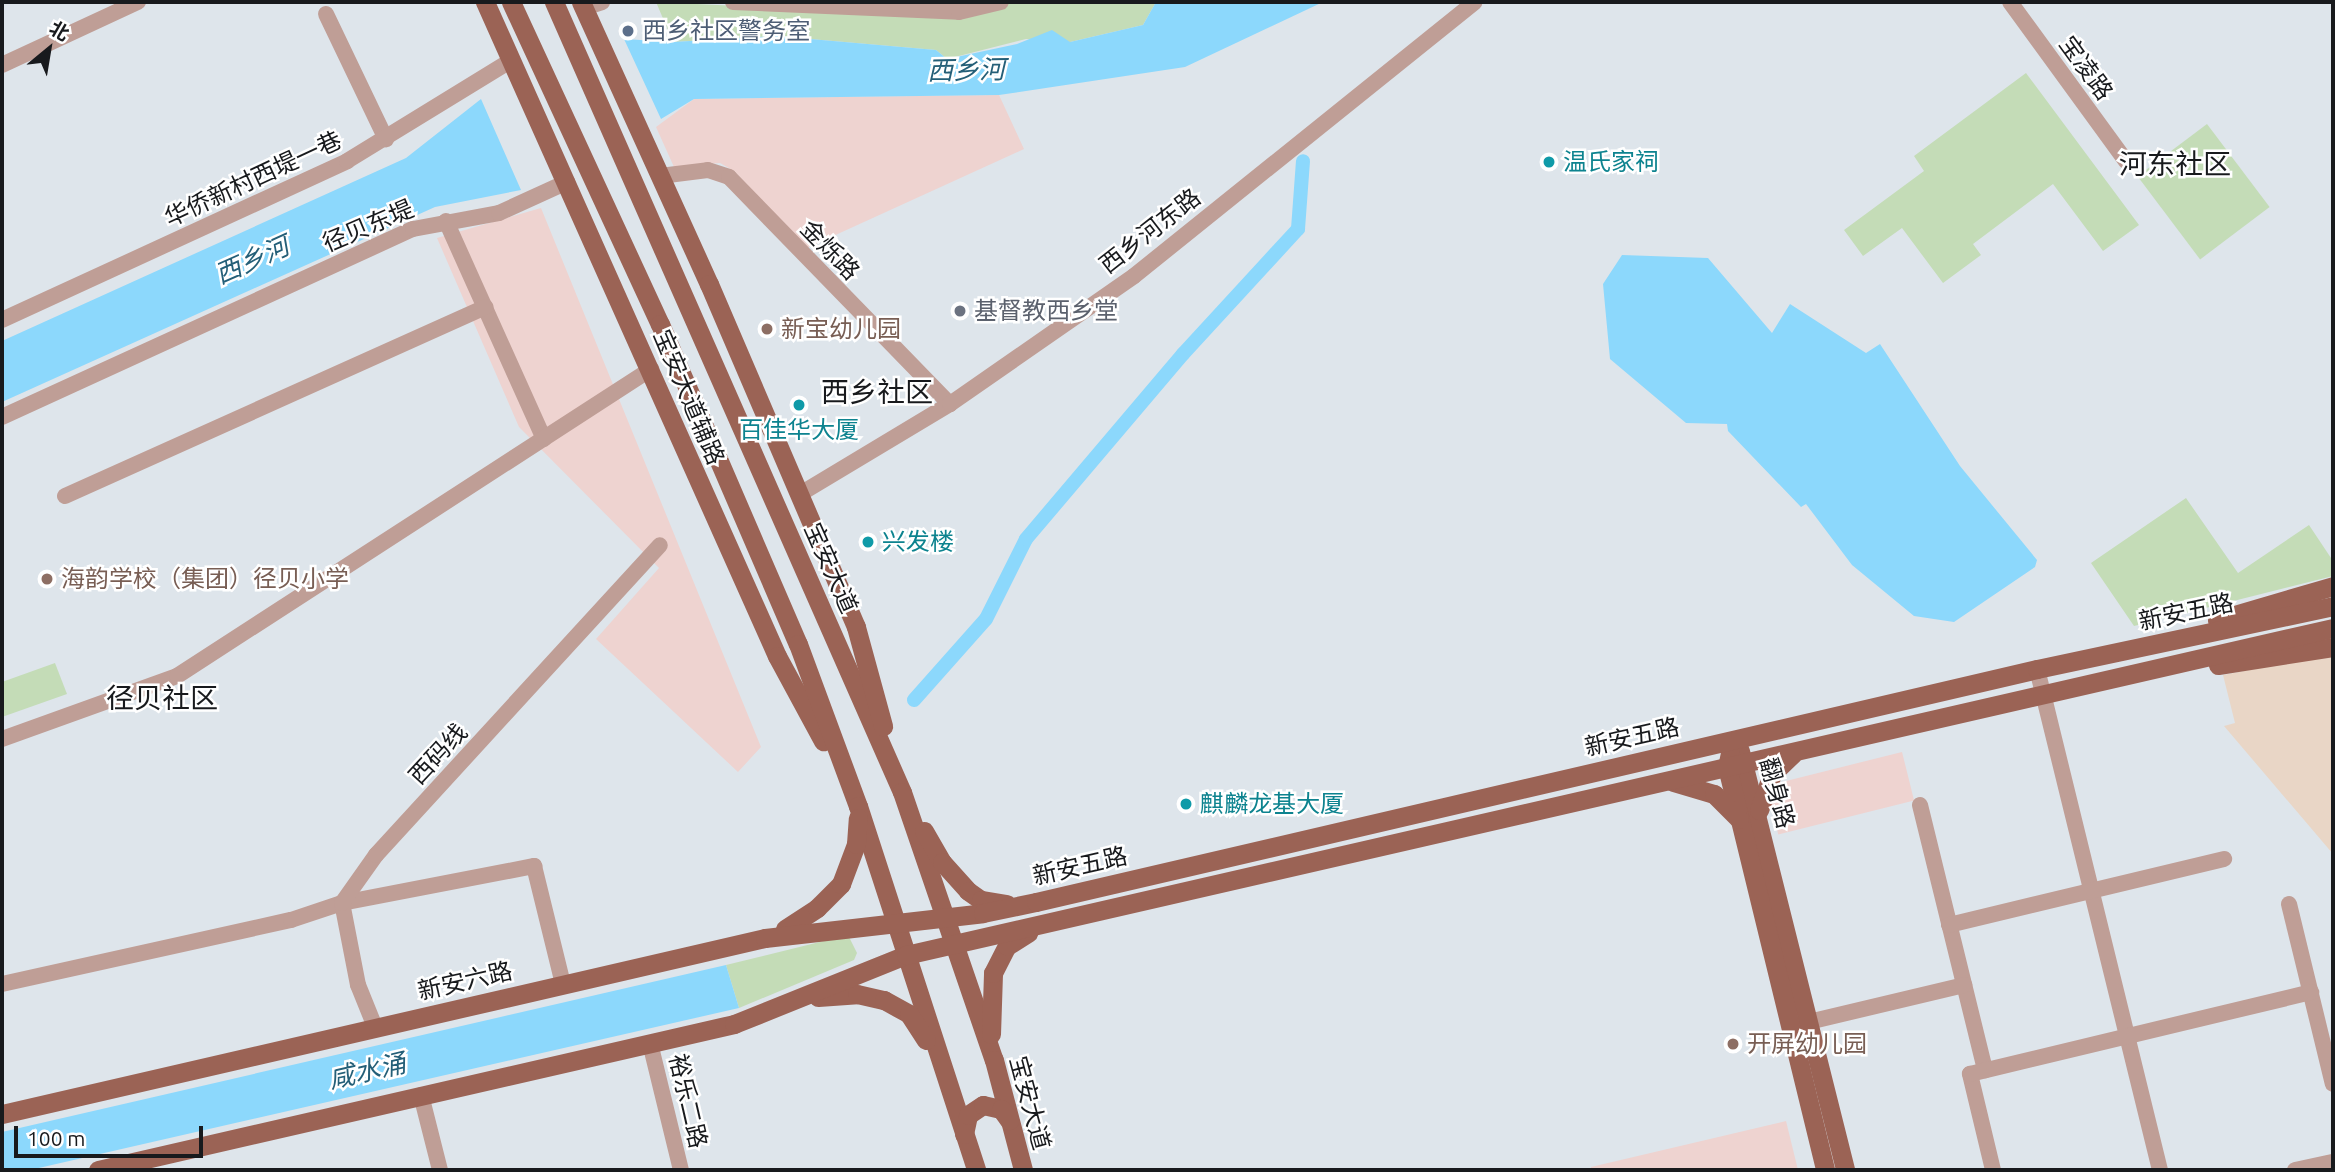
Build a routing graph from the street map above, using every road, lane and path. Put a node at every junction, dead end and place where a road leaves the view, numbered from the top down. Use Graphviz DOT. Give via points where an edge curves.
graph roads {
  1 [pos="138,2"];
  2 [pos="485,2"];
  3 [pos="511,2"];
  4 [pos="554,2"];
  5 [pos="733,2"];
  6 [pos="1001,2"];
  7 [pos="1475,2"];
  8 [pos="2010,2"];
  9 [pos="589,4"];
  10 [pos="821,5"];
  11 [pos="326,14"];
  12 [pos="512,60"];
  13 [pos="2,65"];
  14 [pos="386,139"];
  15 [pos="2126,161"];
  16 [pos="660,176"];
  17 [pos="565,178"];
  18 [pos="642,202"];
  19 [pos="446,221"];
  20 [pos="590,234"];
  21 [pos="709,284"];
  22 [pos="485,307"];
  23 [pos="2,320"];
  24 [pos="660,324"];
  25 [pos="652,369"];
  26 [pos="950,404"];
  27 [pos="2,418"];
  28 [pos="544,439"];
  29 [pos="800,494"];
  30 [pos="65,496"];
  31 [pos="660,545"];
  32 [pos="2333,586"];
  33 [pos="2333,606"];
  34 [pos="2333,628"];
  35 [pos="2137,647"];
  36 [pos="2333,647"];
  37 [pos="2037,669"];
  38 [pos="2140,673"];
  39 [pos="2043,695"];
  40 [pos="2,738"];
  41 [pos="1733,739"];
  42 [pos="1804,750"];
  43 [pos="1737,764"];
  44 [pos="1662,782"];
  45 [pos="902,792"];
  46 [pos="858,806"];
  47 [pos="1920,806"];
  48 [pos="1750,818"];
  49 [pos="2224,859"];
  50 [pos="2091,891"];
  51 [pos="1036,902"];
  52 [pos="342,903"];
  53 [pos="2289,904"];
  54 [pos="943,917"];
  55 [pos="896,922"];
  56 [pos="1047,924"];
  57 [pos="1949,925"];
  58 [pos="765,938"];
  59 [pos="952,945"];
  60 [pos="906,955"];
  61 [pos="2,984"];
  62 [pos="562,984"];
  63 [pos="1964,985"];
  64 [pos="2311,992"];
  65 [pos="807,998"];
  66 [pos="1799,1024"];
  67 [pos="375,1027"];
  68 [pos="2127,1036"];
  69 [pos="650,1043"];
  70 [pos="994,1060"];
  71 [pos="1985,1070"];
  72 [pos="948,1081"];
  73 [pos="2333,1084"];
  74 [pos="421,1095"];
  75 [pos="2,1114"];
  76 [pos="1010,1123"];
  77 [pos="964,1134"];
  78 [pos="2333,1162"];
  79 [pos="97,1170"];
  80 [pos="440,1170"];
  81 [pos="681,1170"];
  82 [pos="967,1170"];
  83 [pos="976,1170"];
  84 [pos="1023,1170"];
  85 [pos="1032,1170"];
  86 [pos="1825,1170"];
  87 [pos="1845,1170"];
  88 [pos="1993,1170"];
  89 [pos="2160,1170"];
  90 [pos="2295,1170"];
  1 -- 13 [label="street"];
  2 -- 12 [label="main road, 宝安大道辅路"];
  3 -- 24 [label="main road"];
  4 -- 18 [label="main road, 宝安大道"];
  5 -- 10 [label="street"];
  6 -- 10 [label="street" via="959,12"];
  7 -- 26 [label="street, 西乡河东路" via="1134,276"];
  8 -- 15 [label="street, 宝凌路"];
  9 -- 16 [label="main road" via="605,55"];
  11 -- 14 [label="street"];
  12 -- 14 [label="street, 华侨新村西堤一巷"];
  12 -- 17 [label="main road, 宝安大道辅路"];
  14 -- 23 [label="street, 华侨新村西堤一巷" via="304,183"];
  16 -- 21 [label="main road"];
  16 -- 26 [label="street, 金烁路" via="708,170 729,177"];
  17 -- 19 [label="street, 径贝东堤" via="499,213"];
  17 -- 20 [label="main road, 宝安大道辅路"];
  18 -- 21 [label="main road"];
  18 -- 45 [label="main road, 宝安大道"];
  19 -- 22 [label="street"];
  19 -- 27 [label="street, 径贝东堤" via="413,229"];
  20 -- 24 [label="main road"];
  20 -- 25 [label="main road, 宝安大道辅路"];
  21 -- 29 [label="main road"];
  22 -- 28 [label="street"];
  22 -- 30 [label="street"];
  24 -- 46 [label="main road" via="798,644"];
  25 -- 28 [label="street"];
  25 -- 46 [label="main road, 宝安大道辅路" via="777,656"];
  26 -- 29 [label="street, 西乡河东路"];
  28 -- 40 [label="street" via="177,676"];
  29 -- 45 [label="main road" via="864,650"];
  31 -- 52 [label="street, 西码线" via="376,855"];
  32 -- 35 [label="main road" via="2260,605"];
  33 -- 35 [label="main road, 新安五路"];
  34 -- 38 [label="main road, 新安五路"];
  35 -- 37 [label="main road, 新安五路"];
  36 -- 38 [label="main road" via="2270,660"];
  37 -- 39 [label="street"];
  37 -- 41 [label="main road, 新安五路"];
  38 -- 39 [label="main road, 新安五路"];
  39 -- 42 [label="main road, 新安五路"];
  39 -- 50 [label="street"];
  41 -- 43 [label="main road, 翻身路"];
  41 -- 51 [label="main road, 新安五路"];
  42 -- 43 [label="main road, 新安五路"];
  42 -- 48 [label="main road" via="1772,774"];
  43 -- 44 [label="main road, 新安五路"];
  43 -- 48 [label="main road, 翻身路"];
  44 -- 48 [label="main road" via="1702,788"];
  44 -- 56 [label="main road, 新安五路"];
  45 -- 51 [label="main road" via="942,862 968,891 999,905"];
  45 -- 54 [label="main road, 宝安大道"];
  46 -- 55 [label="main road"];
  46 -- 58 [label="main road" via="856,845 841,884 803,919"];
  47 -- 57 [label="street"];
  48 -- 66 [label="main road, 翻身路"];
  49 -- 50 [label="street"];
  50 -- 57 [label="street"];
  50 -- 68 [label="street"];
  51 -- 54 [label="main road, 新安五路"];
  52 -- 61 [label="street" via="291,920"];
  52 -- 62 [label="street" via="534,866"];
  52 -- 67 [label="street" via="358,985"];
  53 -- 64 [label="street"];
  54 -- 55 [label="main road, 新安六路"];
  54 -- 59 [label="main road, 宝安大道"];
  55 -- 58 [label="main road, 新安六路"];
  55 -- 60 [label="main road"];
  56 -- 59 [label="main road, 新安五路"];
  56 -- 70 [label="main road" via="1007,946 997,961 990,1006"];
  57 -- 63 [label="street"];
  58 -- 62 [label="main road, 新安六路"];
  59 -- 60 [label="main road"];
  59 -- 70 [label="main road, 宝安大道"];
  60 -- 65 [label="main road"];
  60 -- 72 [label="main road"];
  62 -- 67 [label="main road, 新安六路"];
  63 -- 66 [label="street"];
  63 -- 71 [label="street"];
  64 -- 68 [label="street"];
  64 -- 73 [label="street"];
  65 -- 69 [label="main road" via="754,1018"];
  65 -- 72 [label="main road" via="857,994 897,1005 918,1024"];
  66 -- 86 [label="main road, 翻身路"];
  66 -- 87 [label="main road, 翻身路"];
  67 -- 75 [label="main road, 新安六路"];
  68 -- 71 [label="street"];
  68 -- 89 [label="street"];
  69 -- 74 [label="main road"];
  69 -- 81 [label="street, 裕乐二路"];
  70 -- 76 [label="main road, 宝安大道"];
  71 -- 88 [label="street" via="1970,1074"];
  72 -- 77 [label="main road"];
  74 -- 79 [label="main road"];
  74 -- 80 [label="street"];
  76 -- 77 [label="main road" via="1001,1109 983,1105 968,1115"];
  76 -- 84 [label="main road, 宝安大道"];
  76 -- 85 [label="main road"];
  77 -- 82 [label="main road"];
  77 -- 83 [label="main road"];
  78 -- 90 [label="street"];
}
